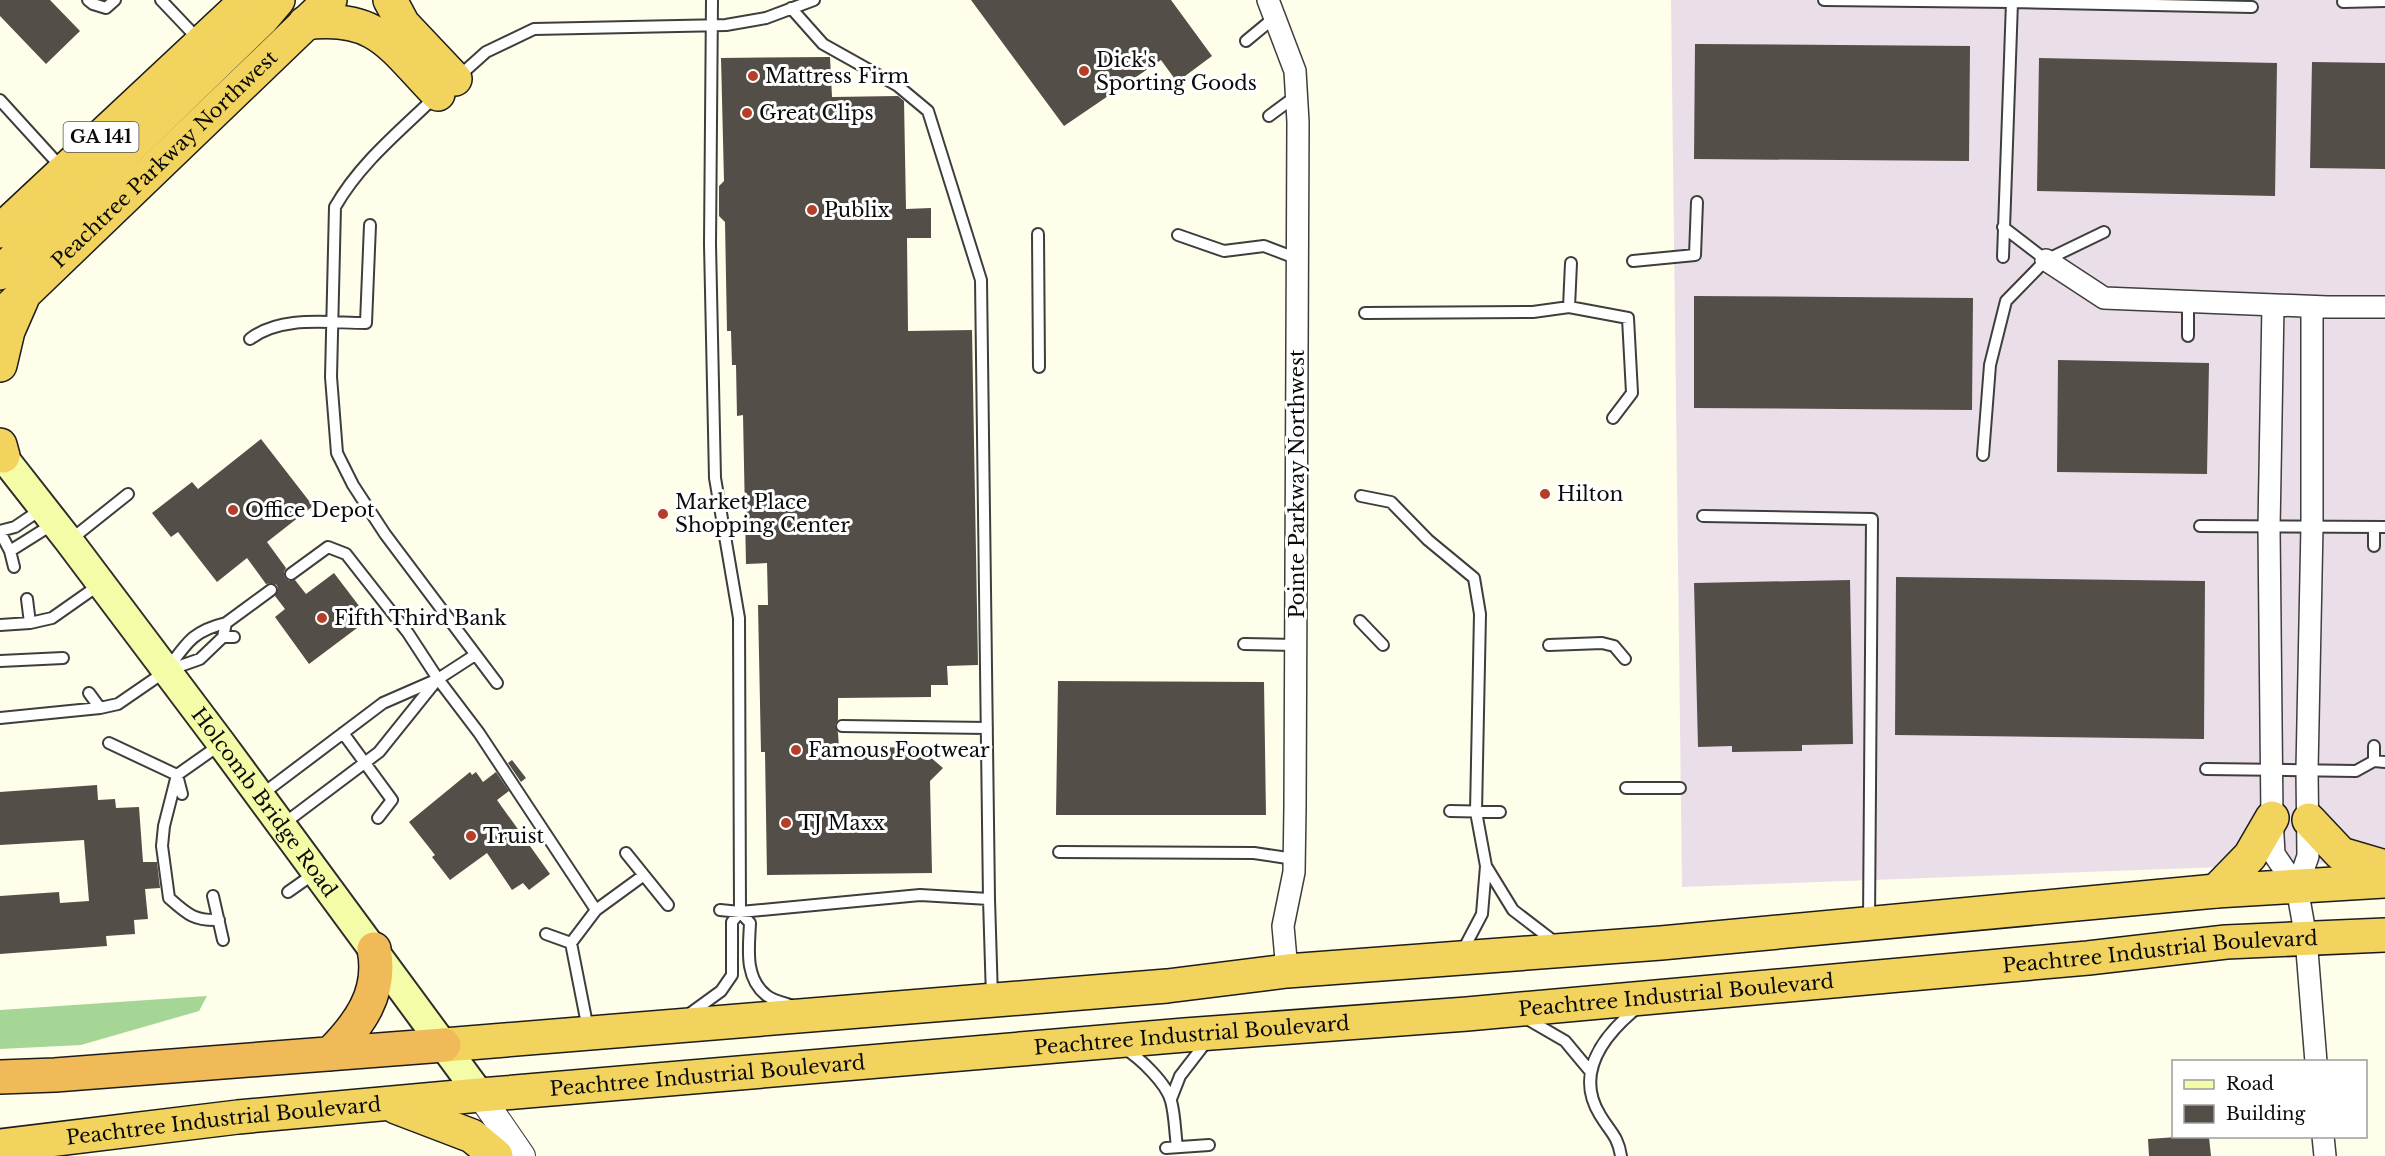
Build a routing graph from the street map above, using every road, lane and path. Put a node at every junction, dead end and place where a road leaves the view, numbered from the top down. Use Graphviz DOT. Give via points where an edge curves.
graph roads {
  1 [pos="88,0"];
  2 [pos="115,0"];
  3 [pos="161,0"];
  4 [pos="247,0"];
  5 [pos="278,0"];
  6 [pos="330,0"];
  7 [pos="390,0"];
  8 [pos="712,0"];
  9 [pos="814,0"];
  10 [pos="1824,0"];
  11 [pos="2385,1"];
  12 [pos="2012,2"];
  13 [pos="2343,2"];
  14 [pos="791,4"];
  15 [pos="2252,8"];
  16 [pos="1272,9"];
  17 [pos="305,23"];
  18 [pos="713,25"];
  19 [pos="1246,41"];
  20 [pos="202,43"];
  21 [pos="446,87"];
  22 [pos="1296,96"];
  23 [pos="0,99"];
  24 [pos="1269,116"];
  25 [pos="65,171"];
  26 [pos="1697,202"];
  27 [pos="370,225"];
  28 [pos="2003,227"];
  29 [pos="1,229"];
  30 [pos="2104,232"];
  31 [pos="1038,234"];
  32 [pos="1178,235"];
  33 [pos="2002,257"];
  34 [pos="1299,259"];
  35 [pos="2046,260"];
  36 [pos="1633,261"];
  37 [pos="1571,263"];
  38 [pos="0,273"];
  39 [pos="24,295"];
  40 [pos="2188,302"];
  41 [pos="2273,305"];
  42 [pos="1569,307"];
  43 [pos="2319,307"];
  44 [pos="2385,307"];
  45 [pos="1365,313"];
  46 [pos="0,317"];
  47 [pos="331,323"];
  48 [pos="2188,336"];
  49 [pos="250,339"];
  50 [pos="0,364"];
  51 [pos="1039,367"];
  52 [pos="1613,418"];
  53 [pos="1,451"];
  54 [pos="1983,455"];
  55 [pos="128,494"];
  56 [pos="1361,496"];
  57 [pos="1703,516"];
  58 [pos="56,524"];
  59 [pos="2200,526"];
  60 [pos="2312,526"];
  61 [pos="2269,528"];
  62 [pos="2380,528"];
  63 [pos="0,532"];
  64 [pos="2374,546"];
  65 [pos="10,551"];
  66 [pos="14,567"];
  67 [pos="291,574"];
  68 [pos="101,584"];
  69 [pos="271,590"];
  70 [pos="27,599"];
  71 [pos="1360,621"];
  72 [pos="30,623"];
  73 [pos="226,623"];
  74 [pos="0,625"];
  75 [pos="1244,644"];
  76 [pos="1296,645"];
  77 [pos="1383,645"];
  78 [pos="1549,645"];
  79 [pos="475,655"];
  80 [pos="63,658"];
  81 [pos="1625,659"];
  82 [pos="0,661"];
  83 [pos="166,671"];
  84 [pos="438,679"];
  85 [pos="497,683"];
  86 [pos="89,693"];
  87 [pos="100,708"];
  88 [pos="0,718"];
  89 [pos="842,726"];
  90 [pos="987,728"];
  91 [pos="343,733"];
  92 [pos="109,743"];
  93 [pos="221,743"];
  94 [pos="2374,746"];
  95 [pos="365,762"];
  96 [pos="2379,762"];
  97 [pos="2206,769"];
  98 [pos="2272,770"];
  99 [pos="2307,770"];
  100 [pos="177,775"];
  101 [pos="1626,788"];
  102 [pos="1680,788"];
  103 [pos="183,794"];
  104 [pos="260,796"];
  105 [pos="1450,811"];
  106 [pos="1476,812"];
  107 [pos="1500,812"];
  108 [pos="378,818"];
  109 [pos="2272,818"];
  110 [pos="2309,820"];
  111 [pos="282,826"];
  112 [pos="1059,852"];
  113 [pos="626,853"];
  114 [pos="1294,859"];
  115 [pos="1486,866"];
  116 [pos="2385,867"];
  117 [pos="316,872"];
  118 [pos="644,875"];
  119 [pos="2385,881"];
  120 [pos="2297,888"];
  121 [pos="2217,891"];
  122 [pos="288,892"];
  123 [pos="213,896"];
  124 [pos="989,899"];
  125 [pos="668,905"];
  126 [pos="596,910"];
  127 [pos="720,910"];
  128 [pos="741,912"];
  129 [pos="219,920"];
  130 [pos="1869,924"];
  131 [pos="546,934"];
  132 [pos="2385,935"];
  133 [pos="2306,938"];
  134 [pos="223,940"];
  135 [pos="571,943"];
  136 [pos="374,949"];
  137 [pos="1565,950"];
  138 [pos="1459,958"];
  139 [pos="1287,971"];
  140 [pos="1651,996"];
  141 [pos="992,1000"];
  142 [pos="1497,1011"];
  143 [pos="813,1014"];
  144 [pos="669,1026"];
  145 [pos="589,1032"];
  146 [pos="1215,1033"];
  147 [pos="1112,1042"];
  148 [pos="444,1045"];
  149 [pos="330,1054"];
  150 [pos="2316,1060"];
  151 [pos="1590,1071"];
  152 [pos="0,1077"];
  153 [pos="480,1095"];
  154 [pos="1171,1099"];
  155 [pos="386,1104"];
  156 [pos="2323,1138"];
  157 [pos="1209,1145"];
  158 [pos="0,1146"];
  159 [pos="496,1156"];
  160 [pos="522,1156"];
  161 [pos="1621,1156"];
  162 [pos="2325,1156"];
  1 -- 2 [label="lane" via="106,8"];
  3 -- 20 [label="lane"];
  4 -- 20 [label="highway, GA 141"];
  5 -- 38 [label="highway"];
  6 -- 17 [label="highway, Peachtree Parkway Northwest / GA 141"];
  7 -- 21 [label="highway"];
  8 -- 18 [label="lane"];
  9 -- 14 [label="lane"];
  10 -- 12 [label="lane"];
  11 -- 13 [label="lane"];
  12 -- 15 [label="lane"];
  12 -- 28 [label="lane"];
  14 -- 18 [label="lane" via="766,18"];
  14 -- 90 [label="lane" via="823,44 898,86 928,111 981,280"];
  16 -- 19 [label="lane"];
  16 -- 22 [label="street, Pointe Parkway Northwest" via="1295,71"];
  17 -- 21 [label="highway" via="351,23 373,30"];
  17 -- 39 [label="highway, Peachtree Parkway Northwest / GA 141"];
  18 -- 21 [label="lane" via="534,29 486,52"];
  18 -- 128 [label="lane" via="710,233 715,478 739,618"];
  20 -- 25 [label="highway, GA 141"];
  21 -- 47 [label="lane" via="361,168 335,207"];
  22 -- 24 [label="lane"];
  22 -- 34 [label="street, Pointe Parkway Northwest"];
  23 -- 25 [label="lane"];
  25 -- 29 [label="highway, GA 141"];
  26 -- 36 [label="lane" via="1695,255"];
  27 -- 47 [label="lane" via="366,323"];
  28 -- 33 [label="lane"];
  28 -- 35 [label="lane"];
  30 -- 35 [label="lane"];
  31 -- 51 [label="lane"];
  32 -- 34 [label="lane" via="1224,251 1264,246"];
  34 -- 76 [label="street, Pointe Parkway Northwest"];
  35 -- 40 [label="street" via="2104,298"];
  35 -- 54 [label="lane" via="2006,301 1989,365"];
  37 -- 42 [label="lane"];
  39 -- 46 [label="highway, Peachtree Parkway Northwest / GA 141"];
  39 -- 50 [label="highway" via="8,331"];
  40 -- 41 [label="street"];
  40 -- 48 [label="lane"];
  41 -- 43 [label="street"];
  41 -- 61 [label="street"];
  42 -- 45 [label="lane" via="1533,312"];
  42 -- 52 [label="lane" via="1628,318 1632,393"];
  43 -- 44 [label="street"];
  43 -- 60 [label="street"];
  47 -- 49 [label="lane" via="280,324 263,329"];
  47 -- 79 [label="lane" via="337,453 385,534"];
  53 -- 58 [label="main road, Holcomb Bridge Road"];
  55 -- 58 [label="lane"];
  56 -- 106 [label="lane" via="1391,502 1428,540 1474,578 1480,614"];
  57 -- 130 [label="lane" via="1872,519"];
  58 -- 63 [label="lane"];
  58 -- 65 [label="lane"];
  58 -- 68 [label="main road, Holcomb Bridge Road"];
  59 -- 61 [label="lane"];
  60 -- 61 [label="lane"];
  60 -- 62 [label="lane"];
  60 -- 99 [label="street"];
  61 -- 98 [label="street"];
  62 -- 64 [label="lane"];
  63 -- 65 [label="lane"];
  65 -- 66 [label="lane"];
  67 -- 84 [label="lane" via="328,547 346,554 408,633"];
  68 -- 72 [label="lane" via="52,618"];
  68 -- 83 [label="main road, Holcomb Bridge Road"];
  69 -- 73 [label="lane"];
  70 -- 72 [label="lane"];
  71 -- 77 [label="lane"];
  72 -- 74 [label="lane"];
  73 -- 83 [label="lane" via="206,628 188,641"];
  73 -- 83 [label="lane" via="228,637 200,659"];
  75 -- 76 [label="lane"];
  76 -- 114 [label="street, Pointe Parkway Northwest"];
  78 -- 81 [label="lane" via="1602,643 1614,646"];
  79 -- 84 [label="lane"];
  79 -- 85 [label="lane"];
  80 -- 82 [label="lane"];
  83 -- 87 [label="lane" via="118,704"];
  83 -- 93 [label="main road, Holcomb Bridge Road"];
  84 -- 91 [label="lane" via="383,703"];
  84 -- 95 [label="lane" via="379,752"];
  84 -- 126 [label="lane"];
  86 -- 87 [label="lane"];
  87 -- 88 [label="lane"];
  89 -- 90 [label="lane"];
  90 -- 124 [label="lane"];
  91 -- 95 [label="lane"];
  91 -- 104 [label="lane"];
  92 -- 100 [label="lane"];
  93 -- 100 [label="lane"];
  93 -- 104 [label="main road, Holcomb Bridge Road"];
  94 -- 96 [label="lane"];
  95 -- 108 [label="lane" via="392,800"];
  95 -- 111 [label="lane"];
  96 -- 99 [label="lane" via="2356,771"];
  97 -- 98 [label="lane"];
  98 -- 99 [label="lane"];
  98 -- 109 [label="street"];
  99 -- 110 [label="street"];
  100 -- 103 [label="lane"];
  100 -- 129 [label="lane" via="162,846 169,898 200,921"];
  101 -- 102 [label="lane"];
  104 -- 111 [label="main road, Holcomb Bridge Road"];
  105 -- 106 [label="lane"];
  106 -- 107 [label="lane"];
  106 -- 115 [label="lane"];
  109 -- 120 [label="street" via="2274,854"];
  109 -- 121 [label="highway" via="2250,856"];
  110 -- 116 [label="highway" via="2341,854"];
  110 -- 120 [label="street" via="2308,859"];
  111 -- 117 [label="main road, Holcomb Bridge Road"];
  112 -- 114 [label="lane" via="1254,853"];
  113 -- 118 [label="lane"];
  114 -- 139 [label="street, Pointe Parkway Northwest" via="1283,926"];
  115 -- 137 [label="lane" via="1513,910"];
  115 -- 138 [label="lane" via="1482,914"];
  117 -- 122 [label="lane"];
  117 -- 136 [label="main road, Holcomb Bridge Road"];
  118 -- 125 [label="lane"];
  118 -- 126 [label="lane"];
  119 -- 120 [label="highway"];
  120 -- 121 [label="highway"];
  120 -- 133 [label="street"];
  121 -- 130 [label="highway"];
  123 -- 129 [label="lane"];
  124 -- 128 [label="lane" via="920,895"];
  124 -- 141 [label="lane"];
  126 -- 135 [label="lane"];
  127 -- 128 [label="lane"];
  128 -- 143 [label="lane" via="750,923 753,980 767,996"];
  128 -- 144 [label="lane" via="732,922 732,975 721,991"];
  129 -- 134 [label="lane"];
  130 -- 137 [label="highway"];
  131 -- 135 [label="lane"];
  132 -- 133 [label="highway, Peachtree Industrial Boulevard"];
  133 -- 140 [label="highway, Peachtree Industrial Boulevard" via="2226,942 2088,958"];
  133 -- 150 [label="street"];
  135 -- 145 [label="lane"];
  136 -- 148 [label="main road, Holcomb Bridge Road"];
  136 -- 149 [label="highway" via="377,965 371,997 352,1032"];
  137 -- 138 [label="highway"];
  138 -- 139 [label="highway"];
  139 -- 141 [label="highway" via="1167,986"];
  140 -- 142 [label="highway, Peachtree Industrial Boulevard"];
  140 -- 151 [label="lane" via="1604,1040"];
  141 -- 143 [label="highway"];
  142 -- 146 [label="highway, Peachtree Industrial Boulevard"];
  142 -- 151 [label="lane" via="1531,1020 1565,1041"];
  143 -- 144 [label="highway"];
  144 -- 145 [label="highway"];
  145 -- 148 [label="highway"];
  146 -- 147 [label="highway, Peachtree Industrial Boulevard"];
  146 -- 154 [label="lane" via="1180,1076"];
  147 -- 153 [label="highway, Peachtree Industrial Boulevard"];
  147 -- 154 [label="lane" via="1135,1055"];
  148 -- 149 [label="highway"];
  148 -- 153 [label="main road, Holcomb Bridge Road"];
  149 -- 152 [label="highway"];
  151 -- 161 [label="lane" via="1592,1095 1599,1114 1619,1140"];
  153 -- 155 [label="highway, Peachtree Industrial Boulevard"];
  153 -- 160 [label="street, Holcomb Bridge Road"];
  154 -- 157 [label="lane" via="1172,1148"];
  155 -- 158 [label="highway, Peachtree Industrial Boulevard" via="238,1117"];
  155 -- 159 [label="highway" via="472,1136"];
  156 -- 162 [label="street"];
}
